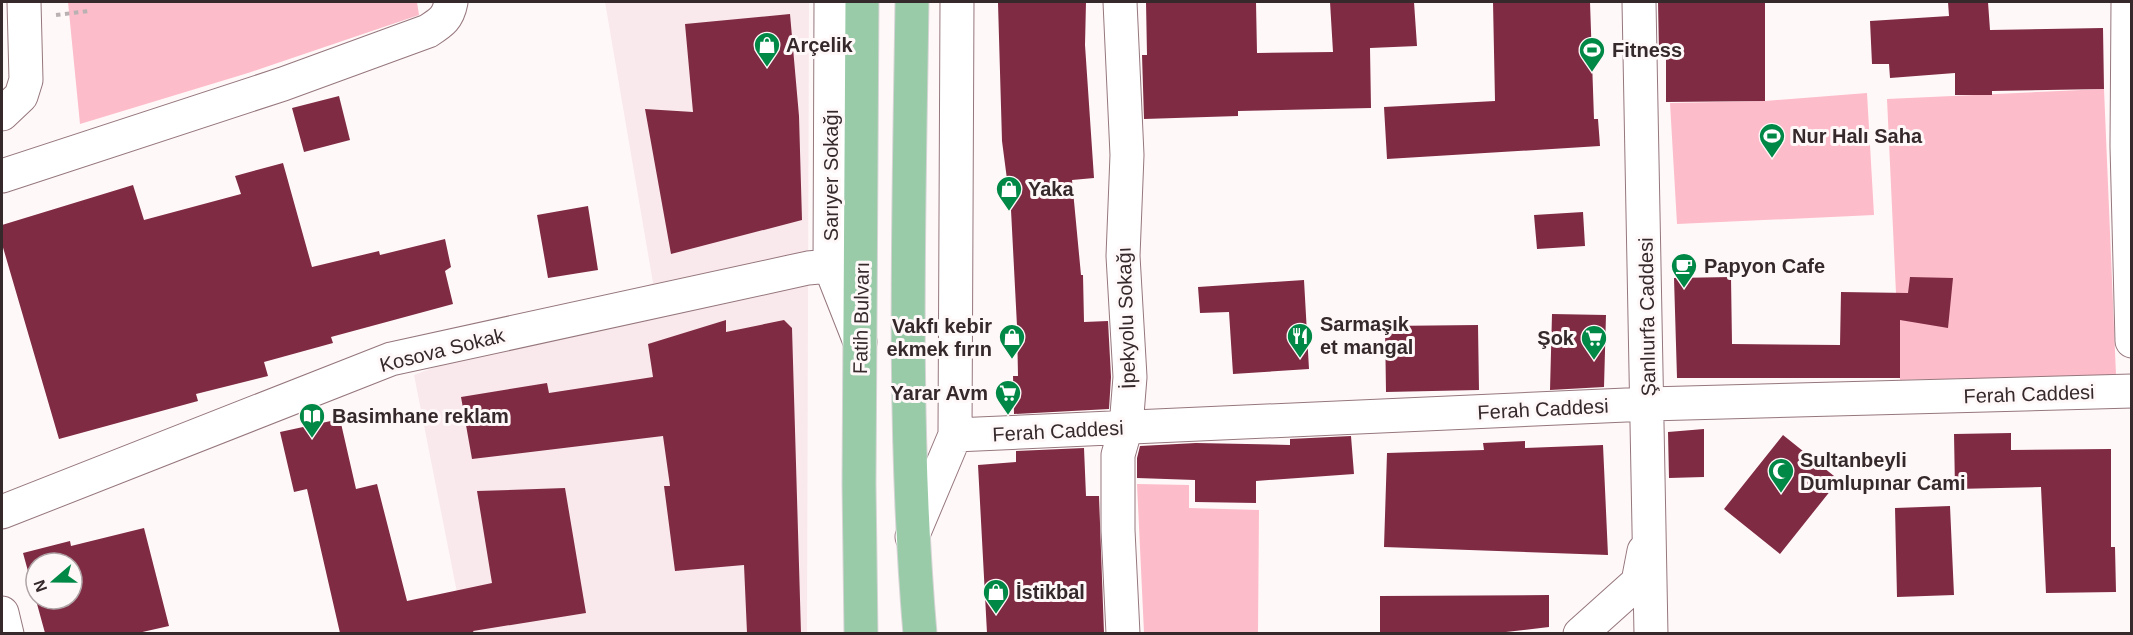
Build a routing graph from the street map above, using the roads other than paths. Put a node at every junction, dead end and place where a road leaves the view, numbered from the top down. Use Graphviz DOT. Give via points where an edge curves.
graph roads {
  1 [pos="24,2"];
  2 [pos="451,2"];
  3 [pos="831,2"];
  4 [pos="862,2"];
  5 [pos="912,2"];
  6 [pos="957,2"];
  7 [pos="1120,2"];
  8 [pos="1639,2"];
  9 [pos="2128,2"];
  10 [pos="8,97"];
  11 [pos="2,176"];
  12 [pos="830,266"];
  13 [pos="2132,341"];
  14 [pos="861,344"];
  15 [pos="2132,391"];
  16 [pos="1649,404"];
  17 [pos="1126,428"];
  18 [pos="955,435"];
  19 [pos="2,512"];
  20 [pos="1650,514"];
  21 [pos="912,537"];
  22 [pos="2,613"];
  23 [pos="7,633"];
  24 [pos="861,633"];
  25 [pos="920,633"];
  26 [pos="1123,633"];
  27 [pos="1580,633"];
  28 [pos="1651,633"];
  1 -- 10 [label="street" via="26,80"];
  2 -- 11 [label="street" via="444,21 428,31 283,84"];
  3 -- 12 [label="street, Sarıyer Sokağı"];
  4 -- 14 [label="main road, Fatih Bulvarı"];
  5 -- 21 [label="main road"];
  6 -- 18 [label="street"];
  7 -- 17 [label="street, İpekyolu Sokağı" via="1127,155 1123,256 1130,377"];
  8 -- 16 [label="street, Şanlıurfa Caddesi"];
  9 -- 13 [label="street"];
  12 -- 14 [label="street, Sarıyer Sokağı"];
  12 -- 19 [label="street, Kosova Sokak" via="391,359"];
  14 -- 24 [label="main road, Fatih Bulvarı"];
  15 -- 16 [label="street, Ferah Caddesi"];
  16 -- 17 [label="street, Ferah Caddesi"];
  16 -- 20 [label="street, Şanlıurfa Caddesi"];
  17 -- 18 [label="street, Ferah Caddesi"];
  17 -- 26 [label="street, İpekyolu Sokağı" via="1118,456"];
  18 -- 21 [label="street"];
  20 -- 27 [label="street" via="1638,582"];
  20 -- 28 [label="street, Şanlıurfa Caddesi"];
  21 -- 25 [label="main road"];
  22 -- 23 [label="street"];
}
